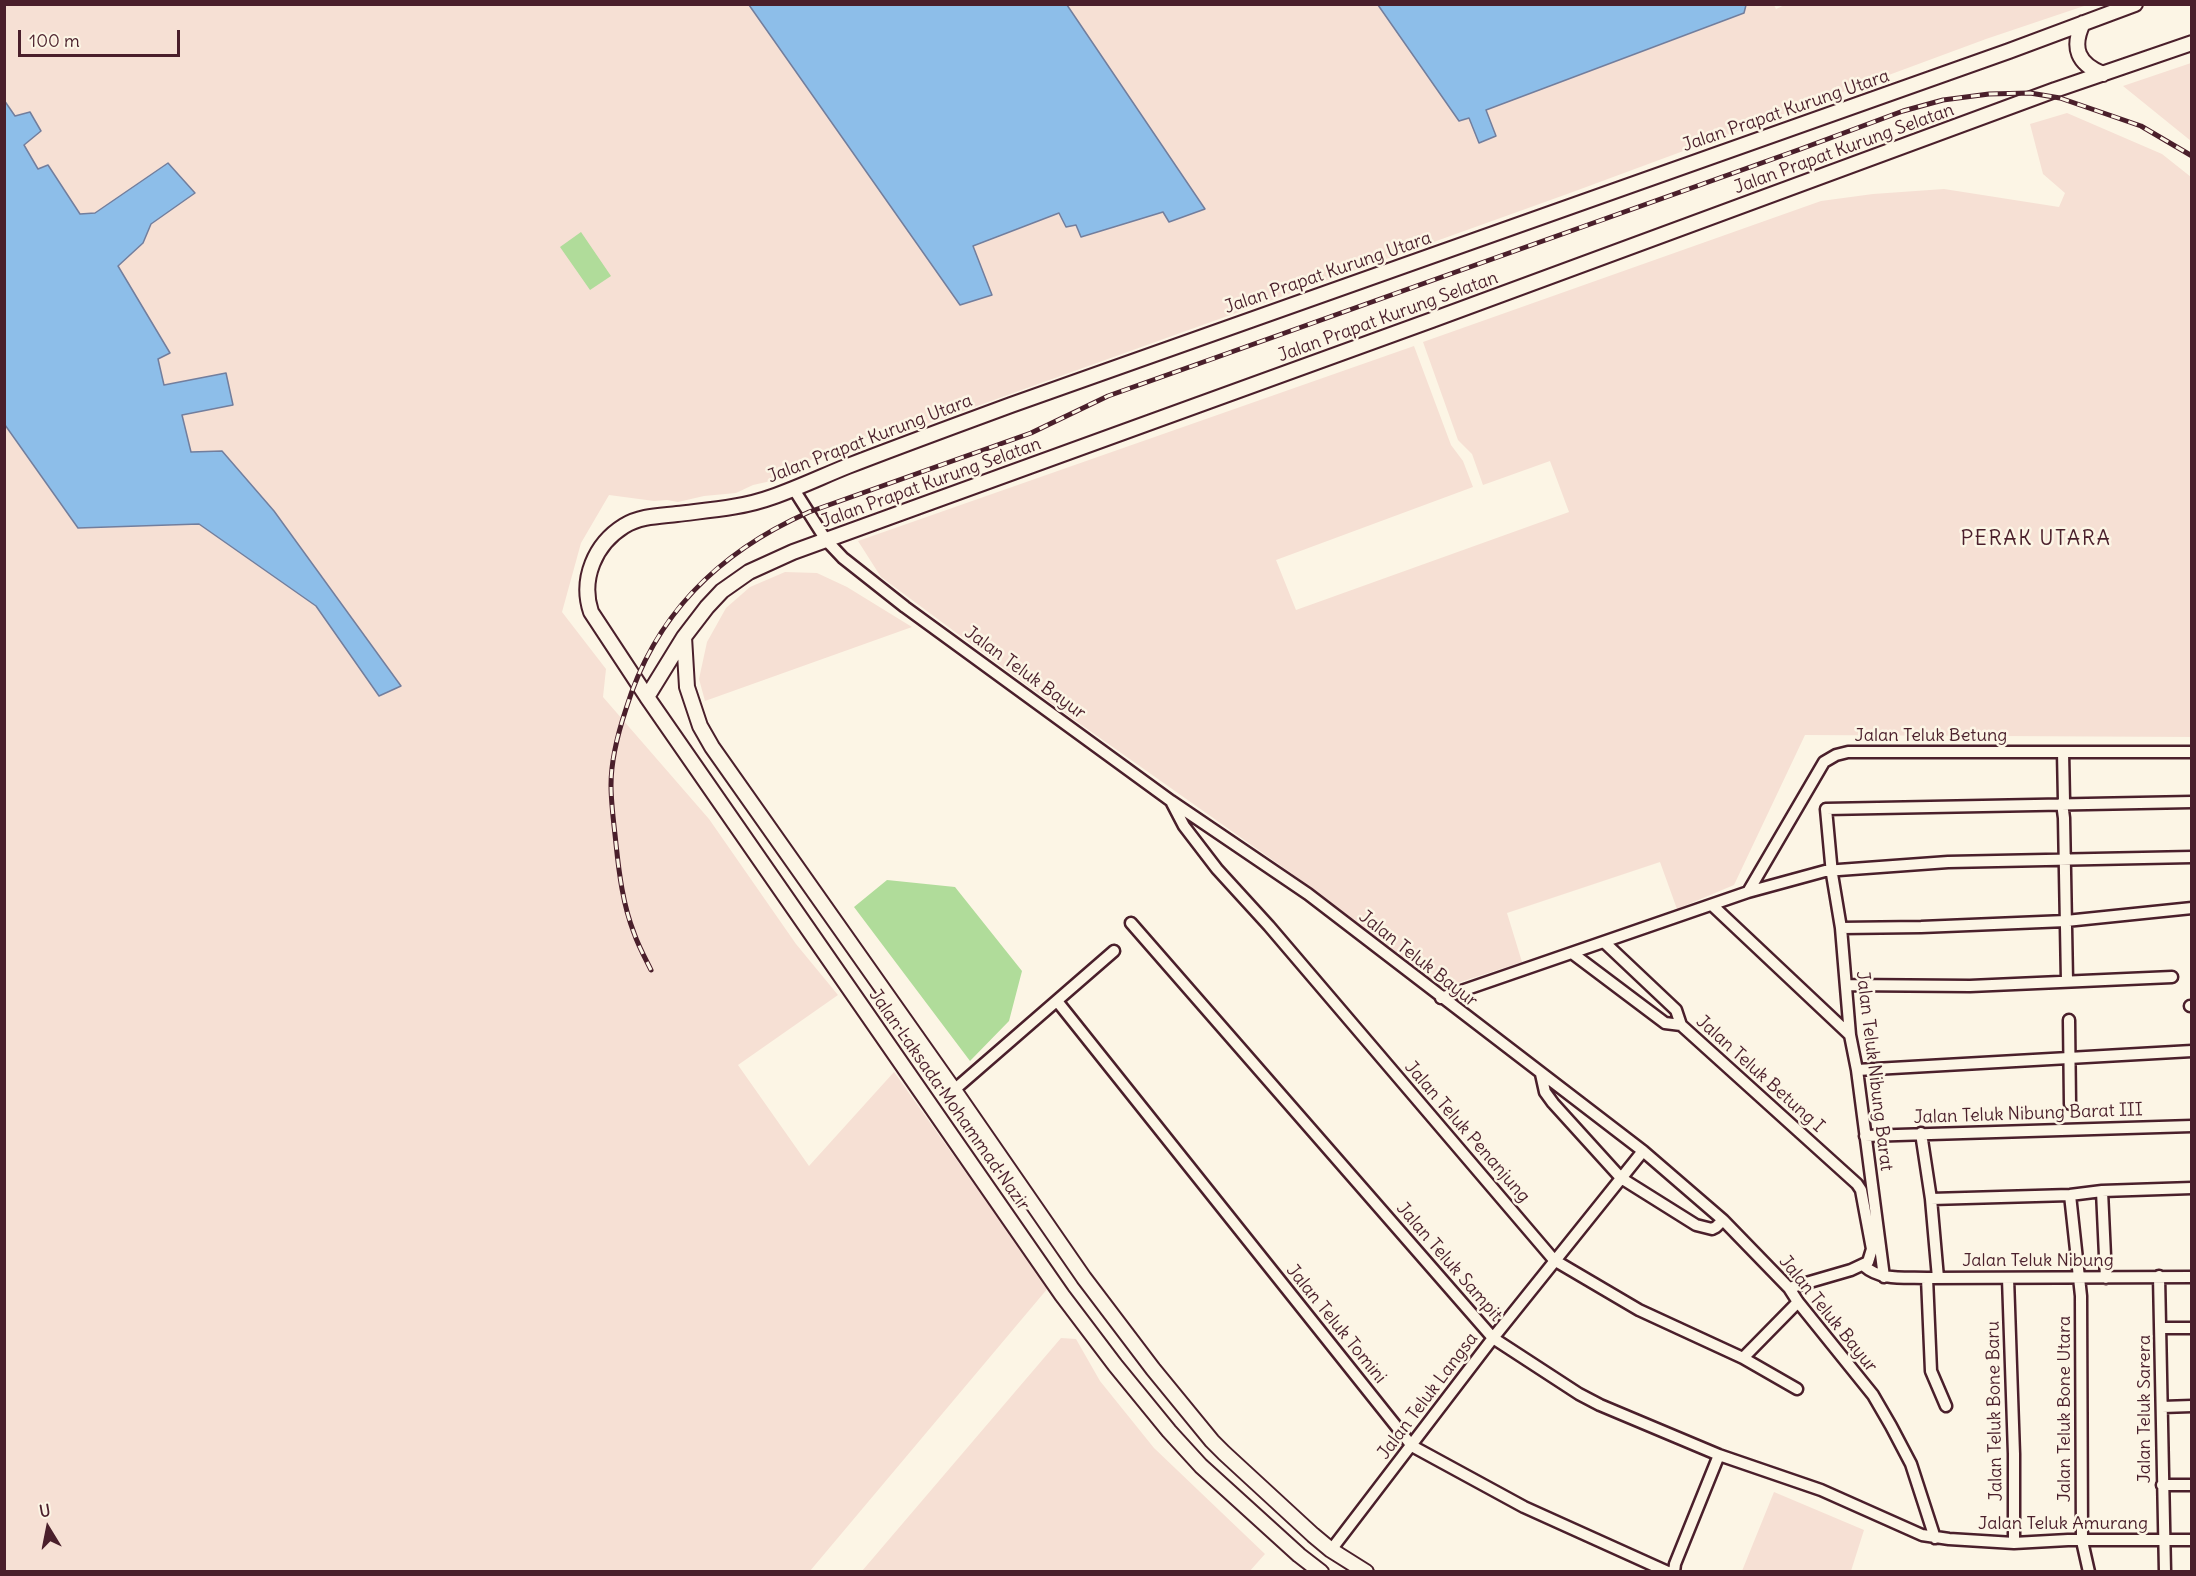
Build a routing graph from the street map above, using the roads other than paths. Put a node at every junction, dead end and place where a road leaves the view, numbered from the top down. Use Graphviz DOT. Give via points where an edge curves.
graph roads {
  1 [pos="2135,4"];
  2 [pos="2083,23"];
  3 [pos="2192,43"];
  4 [pos="2103,74"];
  5 [pos="793,488"];
  6 [pos="826,540"];
  7 [pos="591,612"];
  8 [pos="684,637"];
  9 [pos="647,697"];
  10 [pos="2063,752"];
  11 [pos="2192,752"];
  12 [pos="1171,801"];
  13 [pos="2192,802"];
  14 [pos="2062,803"];
  15 [pos="2192,857"];
  16 [pos="2063,860"];
  17 [pos="1831,870"];
  18 [pos="1748,892"];
  19 [pos="1712,905"];
  20 [pos="2192,908"];
  21 [pos="2066,921"];
  22 [pos="1131,922"];
  23 [pos="1840,928"];
  24 [pos="1604,942"];
  25 [pos="1114,951"];
  26 [pos="1572,953"];
  27 [pos="2172,977"];
  28 [pos="2067,981"];
  29 [pos="1846,985"];
  30 [pos="1441,998"];
  31 [pos="1057,1001"];
  32 [pos="2069,1020"];
  33 [pos="1681,1025"];
  34 [pos="1850,1035"];
  35 [pos="2192,1051"];
  36 [pos="2069,1058"];
  37 [pos="1857,1070"];
  38 [pos="1541,1074"];
  39 [pos="954,1090"];
  40 [pos="2070,1104"];
  41 [pos="2192,1126"];
  42 [pos="1921,1133"];
  43 [pos="1865,1136"];
  44 [pos="1643,1151"];
  45 [pos="1621,1178"];
  46 [pos="2192,1188"];
  47 [pos="2102,1191"];
  48 [pos="2070,1195"];
  49 [pos="1931,1199"];
  50 [pos="1723,1220"];
  51 [pos="1554,1260"];
  52 [pos="1864,1266"];
  53 [pos="1884,1276"];
  54 [pos="2159,1276"];
  55 [pos="2192,1277"];
  56 [pos="1933,1278"];
  57 [pos="2008,1278"];
  58 [pos="2077,1278"];
  59 [pos="2106,1278"];
  60 [pos="1789,1288"];
  61 [pos="1798,1302"];
  62 [pos="2161,1328"];
  63 [pos="2192,1328"];
  64 [pos="1493,1338"];
  65 [pos="1743,1358"];
  66 [pos="1797,1389"];
  67 [pos="1946,1406"];
  68 [pos="2192,1406"];
  69 [pos="2163,1407"];
  70 [pos="1412,1446"];
  71 [pos="1719,1455"];
  72 [pos="2162,1485"];
  73 [pos="2192,1485"];
  74 [pos="1935,1538"];
  75 [pos="2192,1540"];
  76 [pos="2082,1541"];
  77 [pos="2164,1541"];
  78 [pos="2014,1543"];
  79 [pos="1331,1550"];
  80 [pos="1321,1572"];
  81 [pos="1365,1572"];
  82 [pos="1668,1572"];
  83 [pos="1674,1572"];
  84 [pos="2089,1572"];
  85 [pos="2165,1572"];
  1 -- 2 [label="street, Jalan Prapat Kurung Utara"];
  2 -- 4 [label="street" via="2077,35 2082,61"];
  2 -- 5 [label="street, Jalan Prapat Kurung Utara" via="920,437"];
  3 -- 4 [label="street, Jalan Prapat Kurung Selatan"];
  4 -- 6 [label="street, Jalan Prapat Kurung Selatan"];
  5 -- 6 [label="street, Jalan Teluk Bayur"];
  5 -- 7 [label="street, Jalan Prapat Kurung Utara" via="771,498 643,518 626,525 603,544 591,566 586,599"];
  6 -- 8 [label="street, Jalan Prapat Kurung Selatan" via="748,572 722,591"];
  6 -- 12 [label="street, Jalan Teluk Bayur" via="906,607"];
  7 -- 9 [label="street, Jalan Laksada Mohammad Nazir"];
  8 -- 9 [label="street, Jalan Prapat Kurung Selatan"];
  8 -- 39 [label="street, Jalan Laksada Mohammad Nazir" via="687,687 700,726"];
  9 -- 80 [label="street, Jalan Laksada Mohammad Nazir" via="1115,1365 1202,1466"];
  10 -- 11 [label="street, Jalan Teluk Betung"];
  10 -- 14 [label="street"];
  10 -- 18 [label="street, Jalan Teluk Betung" via="1836,755 1824,762"];
  12 -- 30 [label="street, Jalan Teluk Bayur" via="1308,894"];
  12 -- 51 [label="street, Jalan Teluk Penanjung" via="1189,834 1217,869"];
  13 -- 14 [label="street"];
  14 -- 16 [label="street"];
  14 -- 17 [label="street, Jalan Teluk Nibung Barat" via="1826,809"];
  15 -- 16 [label="street"];
  16 -- 17 [label="street"];
  16 -- 21 [label="street"];
  17 -- 18 [label="street"];
  17 -- 23 [label="street, Jalan Teluk Nibung Barat"];
  18 -- 19 [label="street"];
  19 -- 24 [label="street"];
  19 -- 34 [label="street"];
  20 -- 21 [label="street"];
  21 -- 23 [label="street"];
  21 -- 28 [label="street"];
  22 -- 64 [label="street, Jalan Teluk Sampit"];
  23 -- 29 [label="street, Jalan Teluk Nibung Barat"];
  24 -- 26 [label="street"];
  24 -- 33 [label="street, Jalan Teluk Betung I" via="1676,1010"];
  25 -- 31 [label="street"];
  26 -- 30 [label="street"];
  26 -- 33 [label="street" via="1665,1023"];
  27 -- 28 [label="street"];
  28 -- 29 [label="street" via="1970,986"];
  29 -- 34 [label="street, Jalan Teluk Nibung Barat"];
  30 -- 38 [label="street, Jalan Teluk Bayur"];
  31 -- 39 [label="street"];
  31 -- 70 [label="street, Jalan Teluk Tomini"];
  32 -- 36 [label="street"];
  33 -- 52 [label="street, Jalan Teluk Betung I" via="1861,1190 1872,1249"];
  34 -- 37 [label="street, Jalan Teluk Nibung Barat"];
  35 -- 36 [label="street"];
  36 -- 37 [label="street"];
  36 -- 40 [label="street"];
  37 -- 43 [label="street, Jalan Teluk Nibung Barat"];
  38 -- 44 [label="street, Jalan Teluk Bayur"];
  38 -- 45 [label="street" via="1545,1092 1553,1103"];
  39 -- 79 [label="street, Jalan Laksada Mohammad Nazir" via="1095,1294 1212,1441"];
  41 -- 42 [label="street, Jalan Teluk Nibung Barat III"];
  42 -- 43 [label="street, Jalan Teluk Nibung Barat III"];
  42 -- 49 [label="street"];
  43 -- 53 [label="street, Jalan Teluk Nibung Barat"];
  44 -- 45 [label="street, Jalan Teluk Langsa"];
  44 -- 50 [label="street, Jalan Teluk Bayur"];
  45 -- 50 [label="street" via="1696,1225 1712,1229"];
  45 -- 51 [label="street, Jalan Teluk Langsa"];
  46 -- 47 [label="street"];
  47 -- 48 [label="street"];
  47 -- 59 [label="street"];
  48 -- 49 [label="street"];
  48 -- 58 [label="street, Jalan Teluk Bone Utara"];
  49 -- 56 [label="street"];
  50 -- 60 [label="street, Jalan Teluk Bayur"];
  51 -- 64 [label="street, Jalan Teluk Langsa"];
  51 -- 65 [label="street, Jalan Teluk Penanjung" via="1639,1310"];
  52 -- 53 [label="street"];
  52 -- 60 [label="street"];
  53 -- 56 [label="street, Jalan Teluk Nibung"];
  54 -- 55 [label="street, Jalan Teluk Nibung"];
  54 -- 59 [label="street, Jalan Teluk Nibung"];
  54 -- 62 [label="street, Jalan Teluk Sarera"];
  56 -- 57 [label="street, Jalan Teluk Nibung"];
  56 -- 67 [label="street" via="1931,1371"];
  57 -- 58 [label="street, Jalan Teluk Nibung"];
  57 -- 78 [label="street, Jalan Teluk Bone Baru"];
  58 -- 59 [label="street, Jalan Teluk Nibung"];
  58 -- 76 [label="street, Jalan Teluk Bone Utara" via="2081,1296"];
  60 -- 61 [label="street, Jalan Teluk Bayur"];
  61 -- 65 [label="street"];
  61 -- 74 [label="street, Jalan Teluk Bayur" via="1873,1395 1892,1426 1911,1464"];
  62 -- 63 [label="street"];
  62 -- 69 [label="street, Jalan Teluk Sarera"];
  64 -- 70 [label="street, Jalan Teluk Langsa"];
  64 -- 71 [label="street, Jalan Teluk Sampit" via="1589,1400"];
  65 -- 66 [label="street, Jalan Teluk Penanjung"];
  68 -- 69 [label="street"];
  69 -- 72 [label="street, Jalan Teluk Sarera"];
  70 -- 79 [label="street, Jalan Teluk Langsa"];
  70 -- 82 [label="street, Jalan Teluk Tomini" via="1524,1507"];
  71 -- 74 [label="street, Jalan Teluk Sampit" via="1821,1490"];
  71 -- 83 [label="street"];
  72 -- 73 [label="street"];
  72 -- 77 [label="street, Jalan Teluk Sarera"];
  74 -- 78 [label="street, Jalan Teluk Amurang"];
  75 -- 77 [label="street, Jalan Teluk Amurang"];
  76 -- 77 [label="street, Jalan Teluk Amurang"];
  76 -- 78 [label="street, Jalan Teluk Amurang"];
  76 -- 84 [label="street, Jalan Teluk Bone Utara"];
  77 -- 85 [label="street, Jalan Teluk Sarera"];
  79 -- 81 [label="street, Jalan Laksada Mohammad Nazir"];
}
